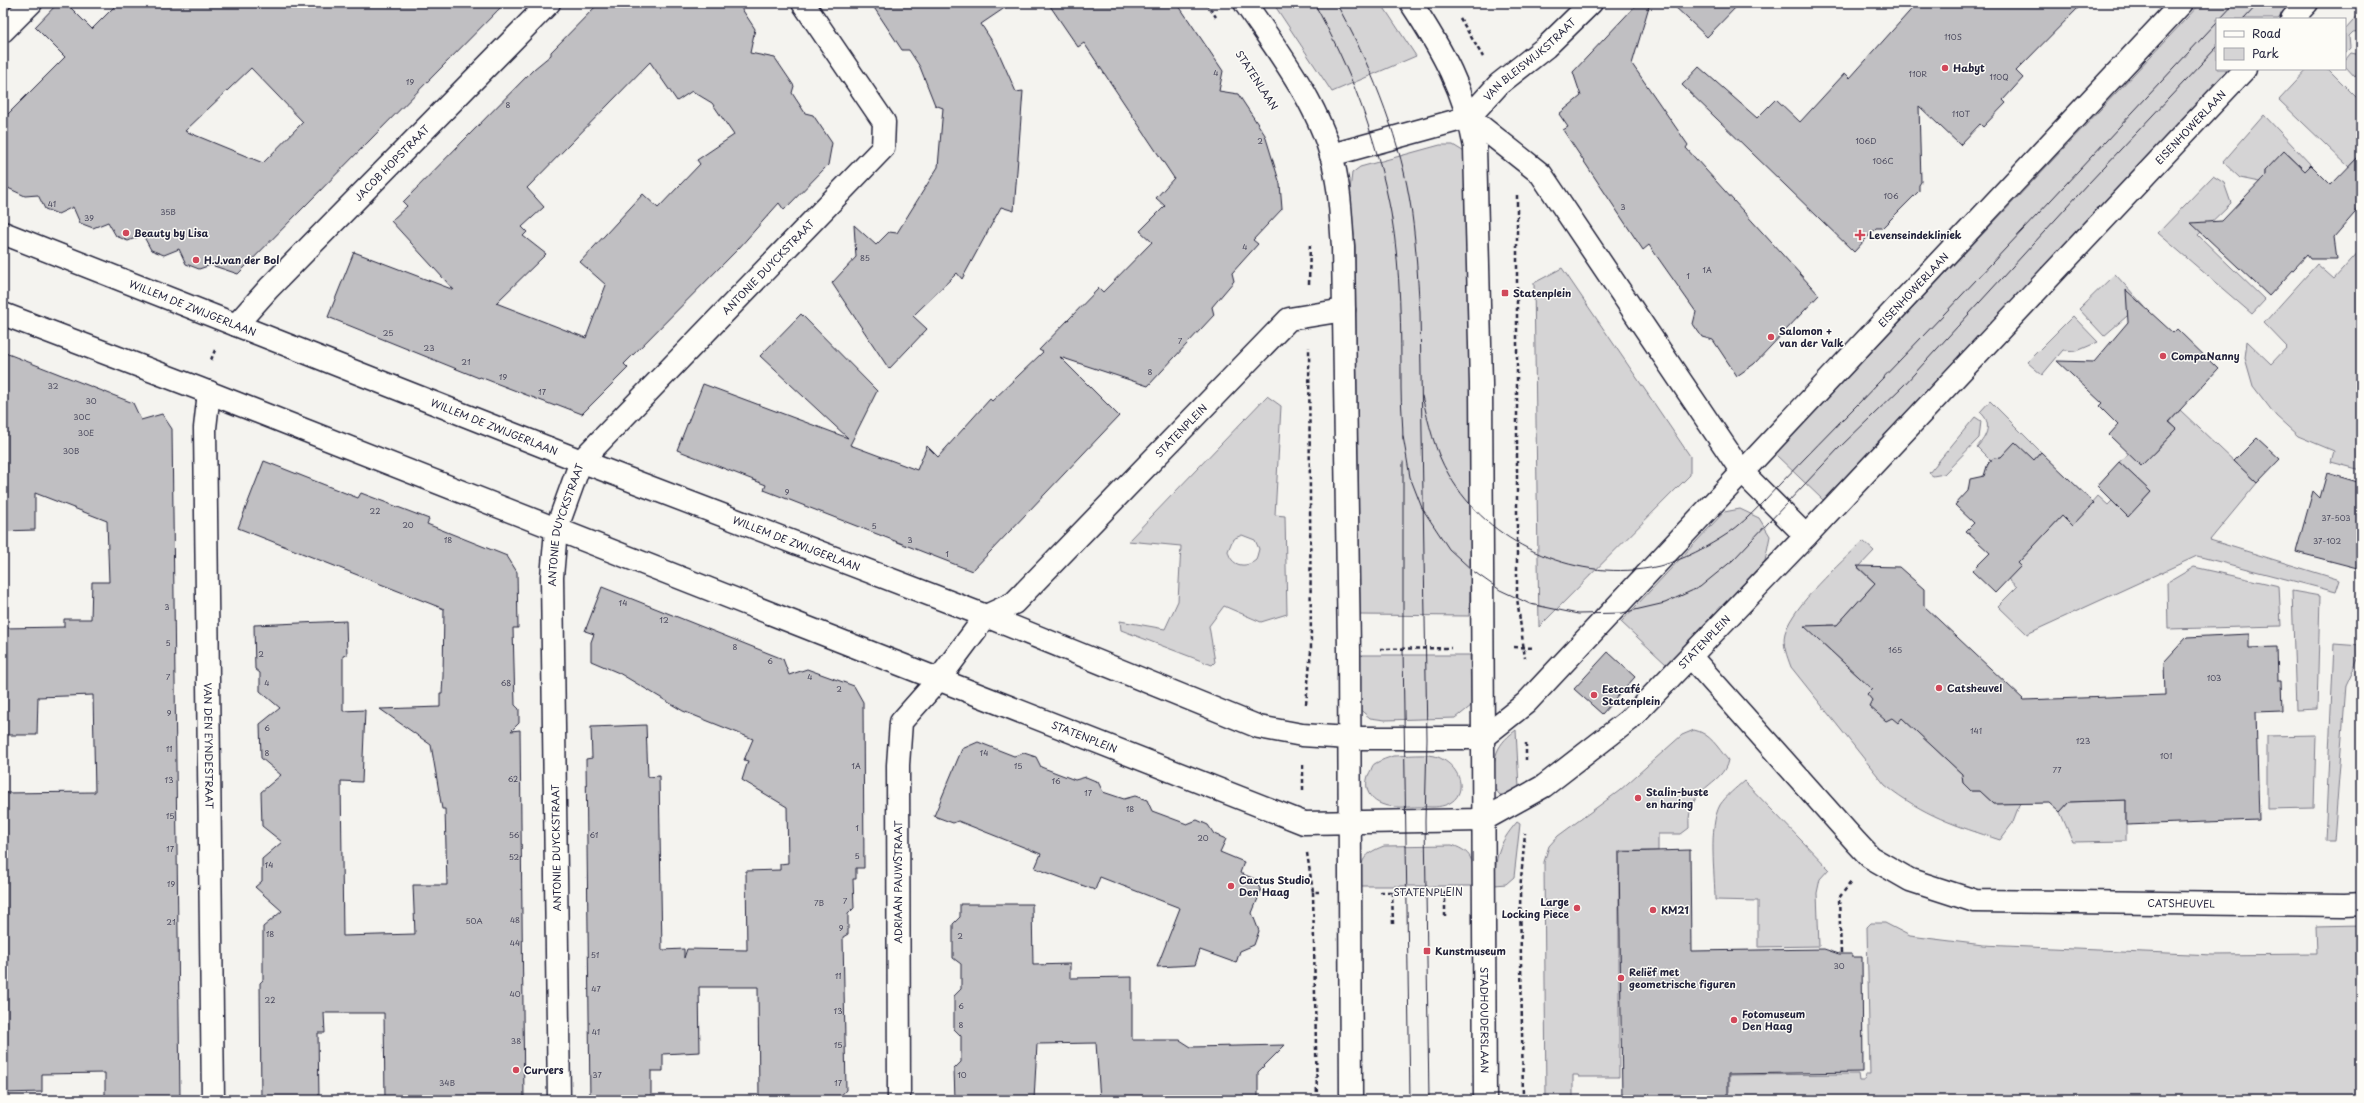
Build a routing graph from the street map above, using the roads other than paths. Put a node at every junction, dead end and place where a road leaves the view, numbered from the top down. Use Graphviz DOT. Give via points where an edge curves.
graph roads {
  1 [pos="30,3"];
  2 [pos="549,3"];
  3 [pos="803,3"];
  4 [pos="1245,3"];
  5 [pos="1411,3"];
  6 [pos="1590,3"];
  7 [pos="2182,3"];
  8 [pos="2307,3"];
  9 [pos="2293,18"];
  10 [pos="3,31"];
  11 [pos="2245,70"];
  12 [pos="1469,117"];
  13 [pos="1331,155"];
  14 [pos="3,233"];
  15 [pos="1344,310"];
  16 [pos="3,314"];
  17 [pos="231,323"];
  18 [pos="205,390"];
  19 [pos="581,461"];
  20 [pos="1742,472"];
  21 [pos="556,530"];
  22 [pos="1806,536"];
  23 [pos="986,616"];
  24 [pos="1691,657"];
  25 [pos="939,679"];
  26 [pos="1349,738"];
  27 [pos="1482,738"];
  28 [pos="1483,820"];
  29 [pos="1350,821"];
  30 [pos="2361,904"];
  31 [pos="214,1100"];
  32 [pos="559,1100"];
  33 [pos="899,1100"];
  34 [pos="1351,1100"];
  35 [pos="1485,1100"];
  1 -- 10 [label="street"];
  2 -- 17 [label="street, JACOB HOPSTRAAT" via="269,288"];
  3 -- 19 [label="street, ANTONIE DUYCKSTRAAT" via="884,122 883,148"];
  4 -- 13 [label="street" via="1313,106"];
  5 -- 12 [label="street" via="1438,44 1456,81"];
  6 -- 12 [label="street, VAN BLEISWIJKSTRAAT" via="1546,47 1499,84"];
  7 -- 20 [label="street, EISENHOWERLAAN"];
  8 -- 9 [label="street"];
  11 -- 22 [label="street, EISENHOWERLAAN"];
  12 -- 13 [label="street"];
  12 -- 20 [label="street" via="1541,174"];
  12 -- 27 [label="street" via="1475,147 1480,294"];
  13 -- 15 [label="street" via="1340,210"];
  14 -- 17 [label="street, WILLEM DE ZWIJGERLAAN"];
  15 -- 23 [label="street, STATENPLEIN" via="1289,319 1014,603"];
  15 -- 26 [label="street"];
  16 -- 18 [label="street"];
  17 -- 19 [label="street, WILLEM DE ZWIJGERLAAN"];
  18 -- 21 [label="street"];
  18 -- 31 [label="street, VAN DEN EYNDESTRAAT"];
  19 -- 21 [label="street, ANTONIE DUYCKSTRAAT"];
  19 -- 23 [label="street, WILLEM DE ZWIJGERLAAN"];
  20 -- 22 [label="street"];
  20 -- 27 [label="street" via="1526,703"];
  21 -- 25 [label="street"];
  21 -- 32 [label="street, ANTONIE DUYCKSTRAAT" via="552,577"];
  22 -- 24 [label="street, STATENPLEIN"];
  23 -- 25 [label="street, STATENPLEIN"];
  23 -- 26 [label="street" via="1258,727 1302,735"];
  24 -- 28 [label="street, STATENPLEIN" via="1629,720 1526,798"];
  24 -- 30 [label="street, CATSHEUVEL" via="1870,857 1910,880 1975,901"];
  25 -- 29 [label="street, STATENPLEIN" via="1304,823"];
  25 -- 33 [label="street, ADRIAAN PAUWSTRAAT" via="901,722 898,765"];
  26 -- 27 [label="street"];
  26 -- 29 [label="street"];
  27 -- 28 [label="street"];
  28 -- 29 [label="street, STATENPLEIN"];
  28 -- 35 [label="street, STADHOUDERSLAAN"];
  29 -- 34 [label="street"];
}
